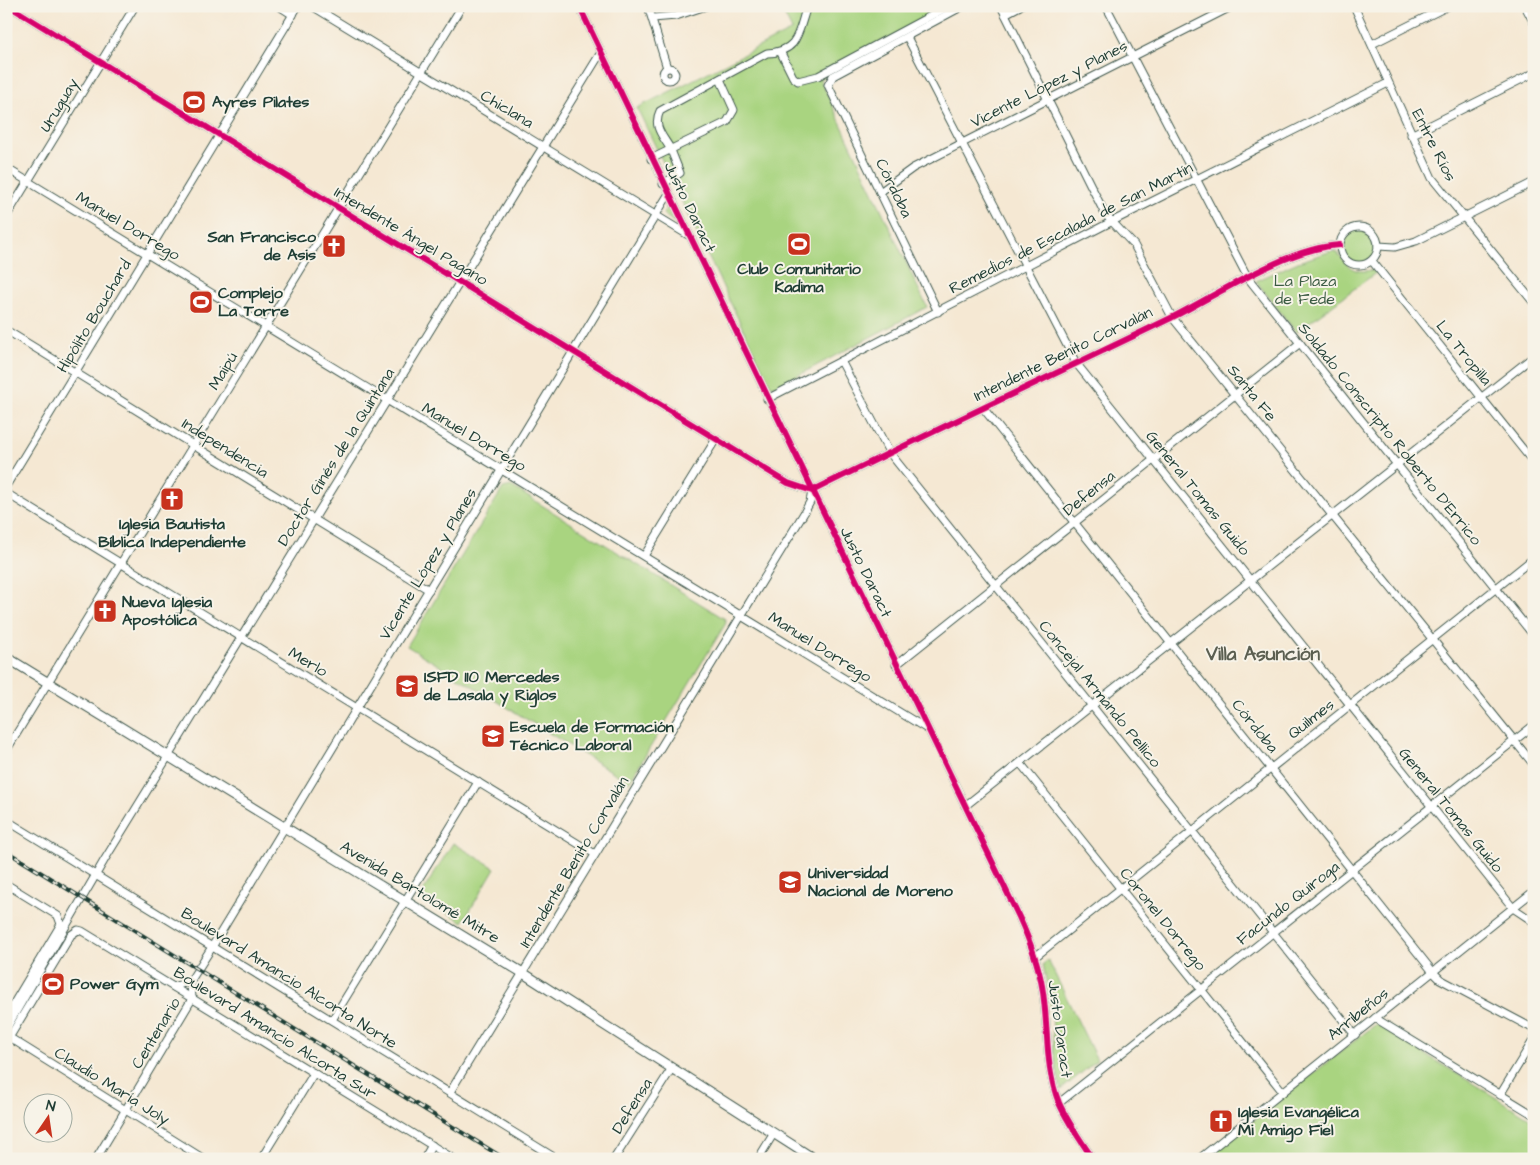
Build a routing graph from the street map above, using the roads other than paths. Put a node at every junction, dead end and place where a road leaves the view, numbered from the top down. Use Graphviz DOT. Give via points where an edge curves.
graph roads {
  1 [pos="9,6"];
  2 [pos="135,6"];
  3 [pos="279,6"];
  4 [pos="298,6"];
  5 [pos="312,6"];
  6 [pos="462,6"];
  7 [pos="579,6"];
  8 [pos="648,6"];
  9 [pos="706,6"];
  10 [pos="807,6"];
  11 [pos="949,6"];
  12 [pos="963,6"];
  13 [pos="1001,6"];
  14 [pos="1020,6"];
  15 [pos="1106,6"];
  16 [pos="1354,6"];
  17 [pos="1448,6"];
  18 [pos="1525,6"];
  19 [pos="1230,7"];
  20 [pos="1005,14"];
  21 [pos="293,15"];
  22 [pos="652,18"];
  23 [pos="1534,23"];
  24 [pos="907,37"];
  25 [pos="1372,44"];
  26 [pos="781,53"];
  27 [pos="600,54"];
  28 [pos="1132,57"];
  29 [pos="101,62"];
  30 [pos="667,68"];
  31 [pos="421,73"];
  32 [pos="1534,73"];
  33 [pos="720,79"];
  34 [pos="1388,83"];
  35 [pos="1047,100"];
  36 [pos="1411,135"];
  37 [pos="220,136"];
  38 [pos="962,143"];
  39 [pos="543,147"];
  40 [pos="670,149"];
  41 [pos="651,158"];
  42 [pos="6,168"];
  43 [pos="1195,179"];
  44 [pos="28,181"];
  45 [pos="1534,182"];
  46 [pos="664,184"];
  47 [pos="880,192"];
  48 [pos="668,195"];
  49 [pos="339,208"];
  50 [pos="656,216"];
  51 [pos="6,217"];
  52 [pos="1463,218"];
  53 [pos="1111,222"];
  54 [pos="688,236"];
  55 [pos="1340,244"];
  56 [pos="1378,246"];
  57 [pos="148,254"];
  58 [pos="1372,261"];
  59 [pos="1026,266"];
  60 [pos="1248,278"];
  61 [pos="460,282"];
  62 [pos="1534,304"];
  63 [pos="938,312"];
  64 [pos="1172,317"];
  65 [pos="266,326"];
  66 [pos="6,330"];
  67 [pos="1300,343"];
  68 [pos="574,352"];
  69 [pos="1534,356"];
  70 [pos="841,361"];
  71 [pos="1076,363"];
  72 [pos="75,373"];
  73 [pos="1236,394"];
  74 [pos="1482,398"];
  75 [pos="767,399"];
  76 [pos="388,400"];
  77 [pos="983,408"];
  78 [pos="716,439"];
  79 [pos="194,445"];
  80 [pos="889,452"];
  81 [pos="1154,460"];
  82 [pos="1534,463"];
  83 [pos="1397,465"];
  84 [pos="502,470"];
  85 [pos="6,486"];
  86 [pos="812,491"];
  87 [pos="6,494"];
  88 [pos="1334,515"];
  89 [pos="314,519"];
  90 [pos="1075,523"];
  91 [pos="644,556"];
  92 [pos="1534,558"];
  93 [pos="121,564"];
  94 [pos="1251,582"];
  95 [pos="996,586"];
  96 [pos="1496,589"];
  97 [pos="429,590"];
  98 [pos="742,615"];
  99 [pos="1534,636"];
  100 [pos="241,637"];
  101 [pos="1433,640"];
  102 [pos="1172,644"];
  103 [pos="6,657"];
  104 [pos="896,665"];
  105 [pos="48,683"];
  106 [pos="1350,706"];
  107 [pos="1093,707"];
  108 [pos="358,708"];
  109 [pos="1534,725"];
  110 [pos="928,730"];
  111 [pos="1514,741"];
  112 [pos="6,751"];
  113 [pos="168,756"];
  114 [pos="1021,764"];
  115 [pos="1534,765"];
  116 [pos="1271,768"];
  117 [pos="478,782"];
  118 [pos="966,806"];
  119 [pos="1431,807"];
  120 [pos="6,820"];
  121 [pos="286,828"];
  122 [pos="1192,831"];
  123 [pos="596,854"];
  124 [pos="1352,869"];
  125 [pos="96,875"];
  126 [pos="6,884"];
  127 [pos="1121,888"];
  128 [pos="1534,891"];
  129 [pos="406,900"];
  130 [pos="1512,908"];
  131 [pos="1534,922"];
  132 [pos="1273,932"];
  133 [pos="212,947"];
  134 [pos="1035,957"];
  135 [pos="1433,972"];
  136 [pos="523,973"];
  137 [pos="191,980"];
  138 [pos="174,987"];
  139 [pos="1201,989"];
  140 [pos="192,999"];
  141 [pos="1375,1018"];
  142 [pos="332,1020"];
  143 [pos="6,1025"];
  144 [pos="6,1029"];
  145 [pos="1534,1029"];
  146 [pos="1355,1034"];
  147 [pos="8,1037"];
  148 [pos="1534,1039"];
  149 [pos="672,1068"];
  150 [pos="314,1073"];
  151 [pos="450,1092"];
  152 [pos="1284,1092"];
  153 [pos="1500,1094"];
  154 [pos="1059,1103"];
  155 [pos="125,1110"];
  156 [pos="1534,1115"];
  157 [pos="774,1133"];
  158 [pos="432,1145"];
  159 [pos="188,1149"];
  160 [pos="96,1159"];
  161 [pos="191,1159"];
  162 [pos="204,1159"];
  163 [pos="261,1159"];
  164 [pos="424,1159"];
  165 [pos="454,1159"];
  166 [pos="557,1159"];
  167 [pos="614,1159"];
  168 [pos="758,1159"];
  169 [pos="814,1159"];
  170 [pos="1094,1159"];
  171 [pos="1199,1159"];
  1 -- 29 [label="street, Intendente Ángel Pagano"];
  2 -- 29 [label="street, Uruguay"];
  3 -- 21 [label="street"];
  4 -- 21 [label="street, Hipólito Bouchard"];
  5 -- 31 [label="street, Chiclana"];
  6 -- 31 [label="street, Maipú"];
  7 -- 27 [label="street, Justo Daract"];
  8 -- 22 [label="street"];
  9 -- 22 [label="street" via="676,16"];
  10 -- 26 [label="street" via="794,42"];
  11 -- 26 [label="street" via="818,76 798,80 793,77"];
  12 -- 24 [label="street"];
  13 -- 20 [label="street, Santa Fe"];
  14 -- 20 [label="street"];
  15 -- 28 [label="street, Soldado Conscripto Roberto D'Errico"];
  16 -- 25 [label="street, Entre Ríos"];
  17 -- 25 [label="street"];
  18 -- 23 [label="street"];
  19 -- 28 [label="street, Vicente López y Planes"];
  20 -- 35 [label="street, Santa Fe"];
  21 -- 37 [label="street, Hipólito Bouchard"];
  22 -- 30 [label="street"];
  24 -- 38 [label="street, General Tomas Guido"];
  24 -- 47 [label="street, Córdoba" via="833,76 828,85"];
  25 -- 34 [label="street, Entre Ríos"];
  26 -- 33 [label="street" via="767,53"];
  27 -- 39 [label="street, Doctor Ginés de la Quintana"];
  27 -- 41 [label="street, Justo Daract"];
  28 -- 35 [label="street, Vicente López y Planes"];
  28 -- 43 [label="street, Soldado Conscripto Roberto D'Errico"];
  29 -- 37 [label="street, Intendente Ángel Pagano"];
  29 -- 44 [label="street, Uruguay"];
  31 -- 39 [label="street, Chiclana"];
  31 -- 49 [label="street, Maipú"];
  32 -- 36 [label="street"];
  33 -- 40 [label="street" via="660,111 657,121 660,134"];
  33 -- 40 [label="street" via="734,110 732,116 727,122"];
  34 -- 36 [label="street, Entre Ríos"];
  34 -- 43 [label="street, Remedios de Escalada de San Martín"];
  35 -- 38 [label="street, Vicente López y Planes"];
  35 -- 53 [label="street, Santa Fe"];
  36 -- 52 [label="street, Entre Ríos" via="1440,190"];
  37 -- 49 [label="street, Intendente Ángel Pagano"];
  37 -- 57 [label="street, Hipólito Bouchard"];
  38 -- 47 [label="street, Vicente López y Planes" via="913,168"];
  38 -- 59 [label="street, General Tomas Guido"];
  39 -- 50 [label="street, Chiclana"];
  39 -- 61 [label="street, Doctor Ginés de la Quintana"];
  40 -- 41 [label="street"];
  40 -- 46 [label="street" via="680,173"];
  41 -- 46 [label="street, Justo Daract"];
  42 -- 44 [label="street, Manuel Dorrego"];
  43 -- 53 [label="street, Remedios de Escalada de San Martín"];
  43 -- 60 [label="street, Soldado Conscripto Roberto D'Errico"];
  44 -- 51 [label="street, Uruguay"];
  44 -- 57 [label="street, Manuel Dorrego"];
  45 -- 52 [label="street"];
  46 -- 48 [label="street, Justo Daract"];
  47 -- 63 [label="street, Córdoba"];
  48 -- 50 [label="street, Vicente López y Planes"];
  48 -- 54 [label="street, Justo Daract"];
  49 -- 61 [label="street, Intendente Ángel Pagano"];
  49 -- 65 [label="street, Maipú"];
  50 -- 54 [label="street, Chiclana"];
  50 -- 68 [label="street, Vicente López y Planes"];
  52 -- 56 [label="street" via="1403,246"];
  52 -- 62 [label="street, Entre Ríos"];
  53 -- 59 [label="street, Remedios de Escalada de San Martín"];
  53 -- 64 [label="street, Santa Fe" via="1134,245"];
  54 -- 75 [label="street, Justo Daract"];
  55 -- 56 [label="street" via="1346,233 1358,227 1375,235"];
  55 -- 58 [label="street" via="1348,262 1360,265"];
  55 -- 60 [label="street, Intendente Benito Corvalán" via="1314,249"];
  56 -- 58 [label="street"];
  57 -- 65 [label="street, Manuel Dorrego"];
  57 -- 72 [label="street, Hipólito Bouchard"];
  58 -- 74 [label="street, La Tropilla"];
  59 -- 63 [label="street, Remedios de Escalada de San Martín"];
  59 -- 71 [label="street, General Tomas Guido"];
  60 -- 64 [label="street, Intendente Benito Corvalán"];
  60 -- 67 [label="street, Soldado Conscripto Roberto D'Errico"];
  61 -- 68 [label="street, Intendente Ángel Pagano"];
  61 -- 76 [label="street, Doctor Ginés de la Quintana"];
  63 -- 70 [label="street, Remedios de Escalada de San Martín"];
  64 -- 71 [label="street, Intendente Benito Corvalán"];
  64 -- 73 [label="street, Santa Fe"];
  65 -- 76 [label="street, Manuel Dorrego"];
  65 -- 79 [label="street, Maipú"];
  66 -- 72 [label="street, Independencia"];
  67 -- 73 [label="street, Defensa"];
  67 -- 83 [label="street, Soldado Conscripto Roberto D'Errico"];
  68 -- 78 [label="street, Intendente Ángel Pagano"];
  68 -- 84 [label="street, Vicente López y Planes"];
  69 -- 74 [label="street"];
  70 -- 75 [label="street, Remedios de Escalada de San Martín"];
  70 -- 80 [label="street, Concejal Armando Pellico"];
  71 -- 77 [label="street, Intendente Benito Corvalán"];
  71 -- 81 [label="street, General Tomas Guido"];
  72 -- 79 [label="street, Independencia"];
  72 -- 85 [label="street, Hipólito Bouchard"];
  73 -- 81 [label="street, Defensa"];
  73 -- 88 [label="street, Santa Fe"];
  74 -- 82 [label="street, La Tropilla"];
  74 -- 83 [label="street"];
  75 -- 86 [label="street, Justo Daract"];
  76 -- 84 [label="street, Manuel Dorrego"];
  76 -- 89 [label="street, Doctor Ginés de la Quintana"];
  77 -- 80 [label="street, Intendente Benito Corvalán"];
  77 -- 90 [label="street, Córdoba"];
  78 -- 86 [label="street, Intendente Ángel Pagano" via="799,488"];
  78 -- 91 [label="street"];
  79 -- 89 [label="street, Independencia"];
  79 -- 93 [label="street, Maipú"];
  80 -- 86 [label="street, Intendente Benito Corvalán"];
  80 -- 95 [label="street, Concejal Armando Pellico"];
  81 -- 90 [label="street, Defensa"];
  81 -- 94 [label="street, General Tomas Guido"];
  83 -- 88 [label="street"];
  83 -- 96 [label="street, Soldado Conscripto Roberto D'Errico"];
  84 -- 91 [label="street, Manuel Dorrego"];
  84 -- 97 [label="street, Vicente López y Planes"];
  86 -- 98 [label="street, Intendente Benito Corvalán" via="807,508"];
  86 -- 104 [label="street, Justo Daract"];
  87 -- 93 [label="street, Merlo"];
  88 -- 94 [label="street"];
  88 -- 101 [label="street, Santa Fe"];
  89 -- 97 [label="street, Independencia"];
  89 -- 100 [label="street, Doctor Ginés de la Quintana"];
  90 -- 95 [label="street, Defensa"];
  90 -- 102 [label="street, Córdoba"];
  91 -- 98 [label="street, Manuel Dorrego"];
  92 -- 96 [label="street, Quilmes"];
  93 -- 100 [label="street, Merlo"];
  93 -- 105 [label="street, Maipú"];
  94 -- 102 [label="street"];
  94 -- 106 [label="street, General Tomas Guido"];
  95 -- 104 [label="street, Defensa"];
  95 -- 107 [label="street, Concejal Armando Pellico"];
  96 -- 99 [label="street, Soldado Conscripto Roberto D'Errico"];
  96 -- 101 [label="street, Quilmes"];
  97 -- 108 [label="street, Vicente López y Planes"];
  98 -- 110 [label="street, Manuel Dorrego"];
  98 -- 123 [label="street, Intendente Benito Corvalán"];
  100 -- 108 [label="street, Merlo"];
  100 -- 113 [label="street, Doctor Ginés de la Quintana"];
  101 -- 106 [label="street, Quilmes"];
  101 -- 111 [label="street, Santa Fe"];
  102 -- 107 [label="street"];
  102 -- 116 [label="street, Córdoba"];
  103 -- 105 [label="main road, Avenida Bartolomé Mitre"];
  104 -- 110 [label="street, Justo Daract"];
  105 -- 112 [label="street, Maipú"];
  105 -- 113 [label="main road, Avenida Bartolomé Mitre"];
  106 -- 116 [label="street, Quilmes"];
  106 -- 119 [label="street, General Tomas Guido"];
  107 -- 114 [label="street"];
  107 -- 122 [label="street, Concejal Armando Pellico"];
  108 -- 117 [label="street, Merlo"];
  108 -- 121 [label="street, Vicente López y Planes"];
  109 -- 111 [label="street, Facundo Quiroga"];
  110 -- 118 [label="street, Justo Daract"];
  111 -- 115 [label="street, Santa Fe"];
  111 -- 119 [label="street, Facundo Quiroga"];
  113 -- 121 [label="main road, Avenida Bartolomé Mitre"];
  113 -- 125 [label="street, Doctor Ginés de la Quintana"];
  114 -- 118 [label="street"];
  114 -- 127 [label="street, Coronel Dorrego"];
  116 -- 122 [label="street, Quilmes"];
  116 -- 124 [label="street, Córdoba"];
  117 -- 123 [label="street, Merlo"];
  117 -- 129 [label="street"];
  118 -- 134 [label="street, Justo Daract"];
  119 -- 124 [label="street, Facundo Quiroga"];
  119 -- 130 [label="street, General Tomas Guido"];
  120 -- 125 [label="street, Boulevard Amancio Alcorta Norte"];
  121 -- 129 [label="main road, Avenida Bartolomé Mitre"];
  121 -- 133 [label="street, Vicente López y Planes"];
  122 -- 127 [label="street, Quilmes"];
  122 -- 132 [label="street, Concejal Armando Pellico"];
  123 -- 136 [label="street, Intendente Benito Corvalán"];
  124 -- 132 [label="street, Facundo Quiroga"];
  124 -- 135 [label="street, Córdoba"];
  125 -- 133 [label="street, Boulevard Amancio Alcorta Norte"];
  125 -- 144 [label="street, Doctor Ginés de la Quintana"];
  126 -- 143 [label="street" via="58,916 61,924 14,1003"];
  127 -- 134 [label="street, Quilmes"];
  127 -- 139 [label="street, Coronel Dorrego"];
  128 -- 130 [label="street, Arribeños"];
  129 -- 136 [label="main road, Avenida Bartolomé Mitre"];
  129 -- 142 [label="street"];
  130 -- 131 [label="street, General Tomas Guido"];
  130 -- 135 [label="street, Arribeños"];
  132 -- 139 [label="street, Facundo Quiroga"];
  132 -- 146 [label="street, Concejal Armando Pellico"];
  133 -- 137 [label="street, Vicente López y Planes"];
  133 -- 142 [label="street, Boulevard Amancio Alcorta Norte"];
  134 -- 154 [label="street, Justo Daract" via="1042,985 1049,1062"];
  135 -- 141 [label="street, Arribeños"];
  135 -- 145 [label="street, Córdoba" via="1440,979"];
  136 -- 149 [label="main road, Avenida Bartolomé Mitre"];
  136 -- 151 [label="street, Intendente Benito Corvalán"];
  137 -- 138 [label="street"];
  137 -- 140 [label="street"];
  138 -- 140 [label="street, Boulevard Amancio Alcorta Sur"];
  138 -- 147 [label="street, Boulevard Amancio Alcorta Sur" via="78,930 71,935"];
  139 -- 152 [label="street, Coronel Dorrego"];
  139 -- 154 [label="street, Facundo Quiroga"];
  140 -- 150 [label="street, Boulevard Amancio Alcorta Sur"];
  140 -- 155 [label="street, Centenario"];
  141 -- 146 [label="street, Arribeños"];
  141 -- 153 [label="street"];
  142 -- 151 [label="street, Boulevard Amancio Alcorta Norte"];
  146 -- 152 [label="street, Arribeños"];
  147 -- 155 [label="street, Claudio María Joly"];
  148 -- 153 [label="street"];
  149 -- 157 [label="main road, Avenida Bartolomé Mitre"];
  149 -- 167 [label="street, Defensa"];
  150 -- 158 [label="street, Boulevard Amancio Alcorta Sur"];
  150 -- 163 [label="street"];
  151 -- 166 [label="street, Boulevard Amancio Alcorta Norte"];
  152 -- 171 [label="street, Arribeños"];
  153 -- 156 [label="street"];
  154 -- 170 [label="street, Justo Daract"];
  155 -- 159 [label="street, Claudio María Joly"];
  155 -- 160 [label="street, Centenario"];
  157 -- 168 [label="street"];
  157 -- 169 [label="main road, Avenida Bartolomé Mitre"];
  158 -- 164 [label="street"];
  158 -- 165 [label="street, Boulevard Amancio Alcorta Sur"];
  159 -- 161 [label="street"];
  159 -- 162 [label="street, Claudio María Joly"];
}
